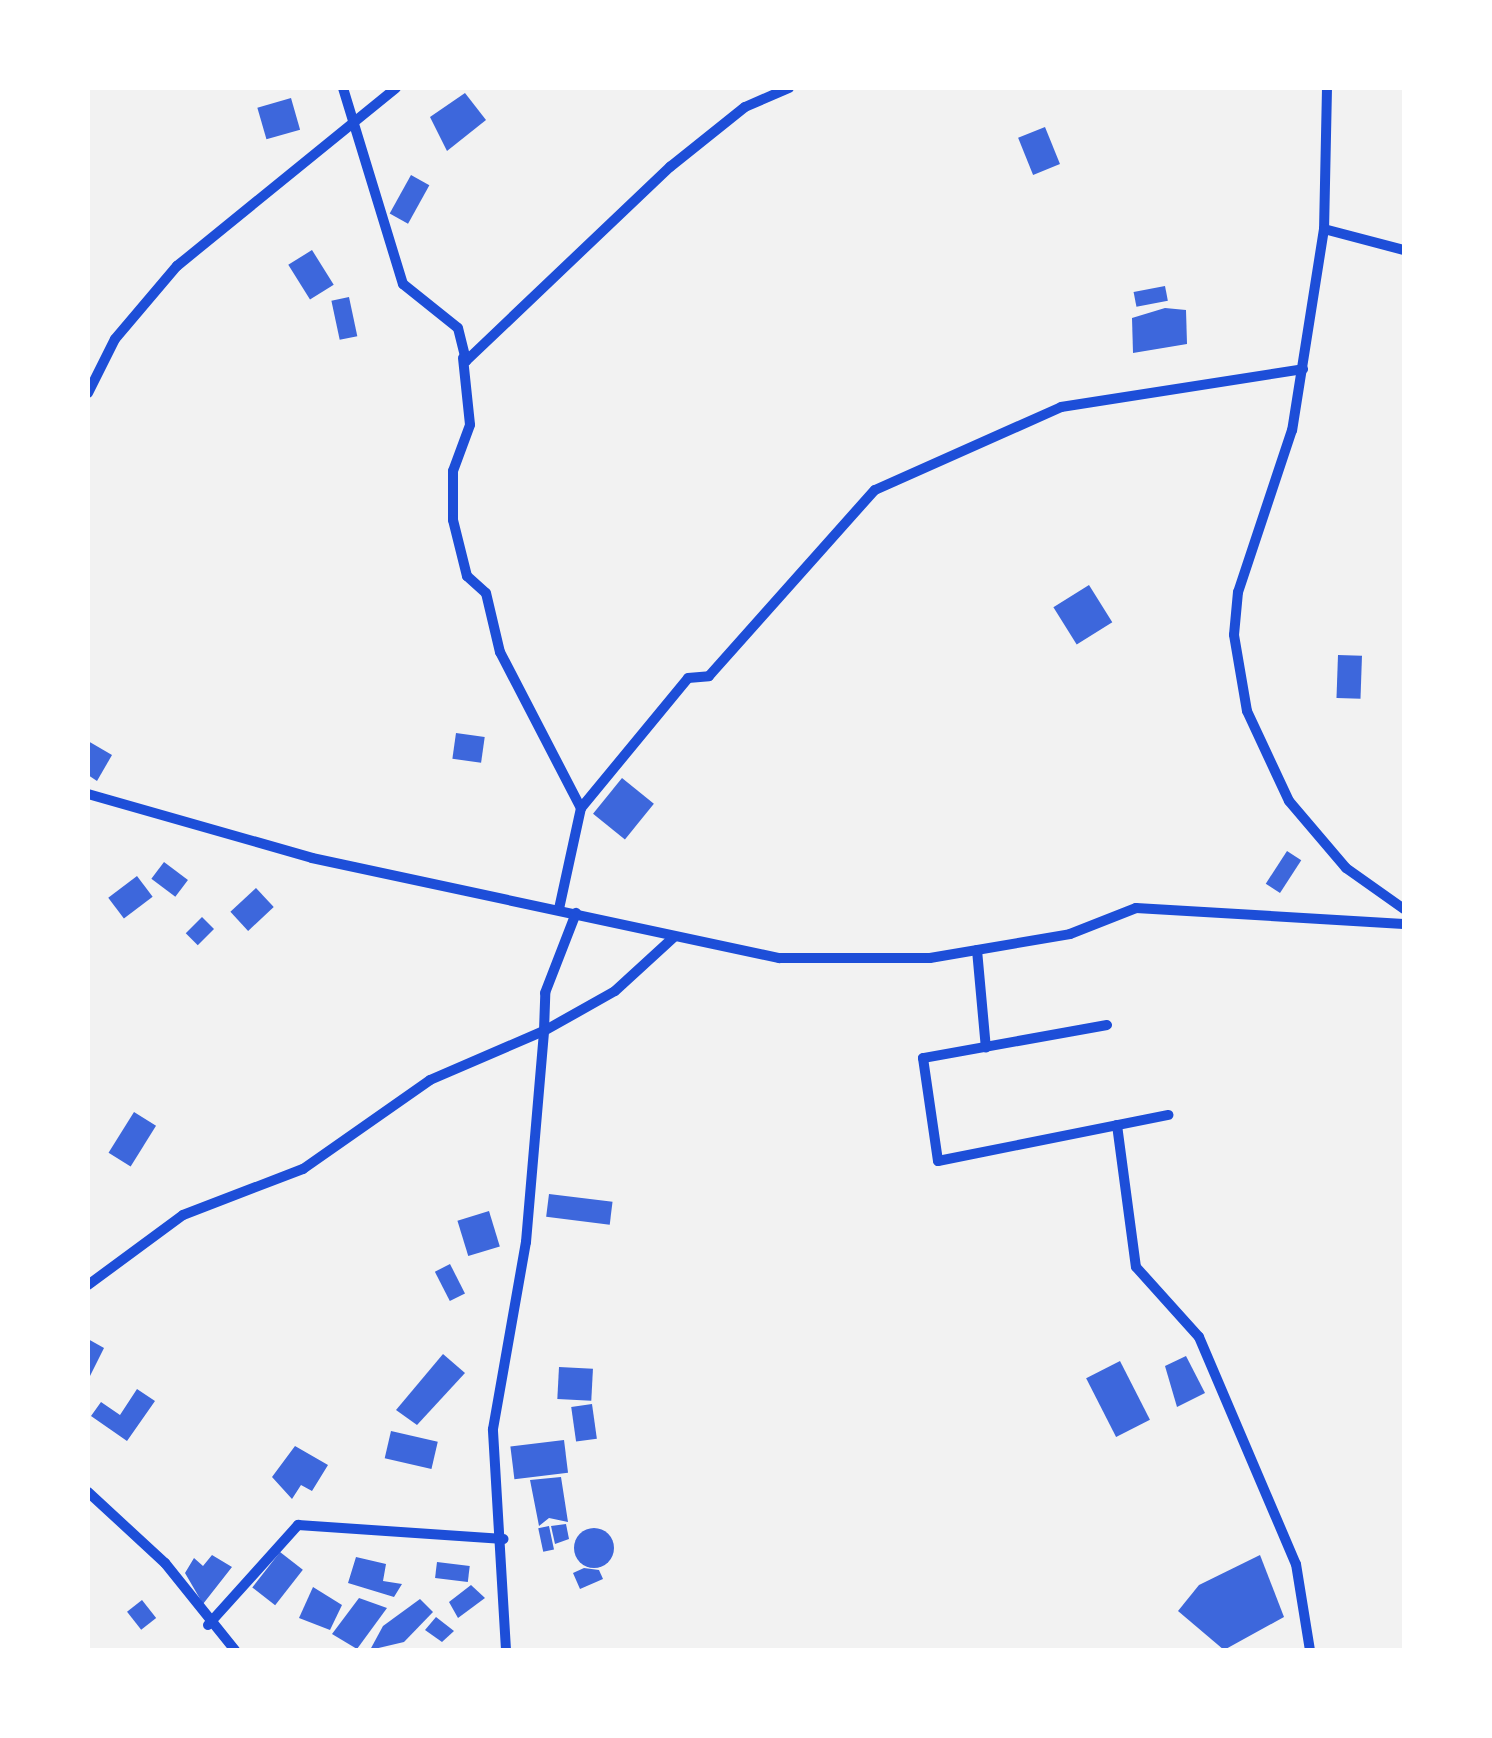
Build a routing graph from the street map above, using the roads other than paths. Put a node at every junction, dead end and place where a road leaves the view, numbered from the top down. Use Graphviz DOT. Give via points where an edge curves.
graph roads {
  1 [pos="343,88"];
  2 [pos="396,88"];
  3 [pos="789,88"];
  4 [pos="1326,88"];
  5 [pos="356,128"];
  6 [pos="1324,229"];
  7 [pos="1404,250"];
  8 [pos="463,358"];
  9 [pos="1302,369"];
  10 [pos="88,393"];
  11 [pos="88,794"];
  12 [pos="580,808"];
  13 [pos="1404,908"];
  14 [pos="559,909"];
  15 [pos="576,913"];
  16 [pos="1404,924"];
  17 [pos="674,937"];
  18 [pos="977,950"];
  19 [pos="1107,1025"];
  20 [pos="544,1031"];
  21 [pos="986,1048"];
  22 [pos="1168,1114"];
  23 [pos="1117,1125"];
  24 [pos="88,1285"];
  25 [pos="88,1492"];
  26 [pos="504,1539"];
  27 [pos="208,1625"];
  28 [pos="235,1650"];
  29 [pos="506,1650"];
  30 [pos="1310,1650"];
  1 -- 5 [label="street"];
  2 -- 5 [label="street"];
  3 -- 8 [label="street" via="745,107 670,166 475,358"];
  4 -- 6 [label="street"];
  5 -- 8 [label="street" via="360,166 403,284 458,328"];
  5 -- 10 [label="street" via="177,266 115,339"];
  6 -- 7 [label="street"];
  6 -- 9 [label="street"];
  8 -- 12 [label="street" via="470,425 453,471 453,520 467,576 486,593 500,652"];
  9 -- 12 [label="street" via="1061,407 875,490 708,676 688,678"];
  9 -- 13 [label="street" via="1292,430 1238,592 1240,682 1254,731 1314,837"];
  11 -- 14 [label="street" via="312,858"];
  12 -- 14 [label="street"];
  14 -- 15 [label="street"];
  15 -- 17 [label="street"];
  15 -- 20 [label="street" via="545,993"];
  16 -- 18 [label="street" via="1136,908 1070,934"];
  17 -- 18 [label="street" via="828,962"];
  17 -- 20 [label="street" via="615,991"];
  18 -- 21 [label="street"];
  19 -- 21 [label="street"];
  20 -- 24 [label="street" via="430,1080 303,1169 183,1215"];
  20 -- 26 [label="street" via="526,1242 493,1429"];
  21 -- 23 [label="street" via="923,1058 938,1161"];
  22 -- 23 [label="street"];
  23 -- 30 [label="street" via="1136,1267 1199,1338 1296,1564"];
  25 -- 27 [label="street" via="166,1563"];
  26 -- 27 [label="street" via="298,1525"];
  26 -- 29 [label="street"];
  27 -- 28 [label="street"];
}
